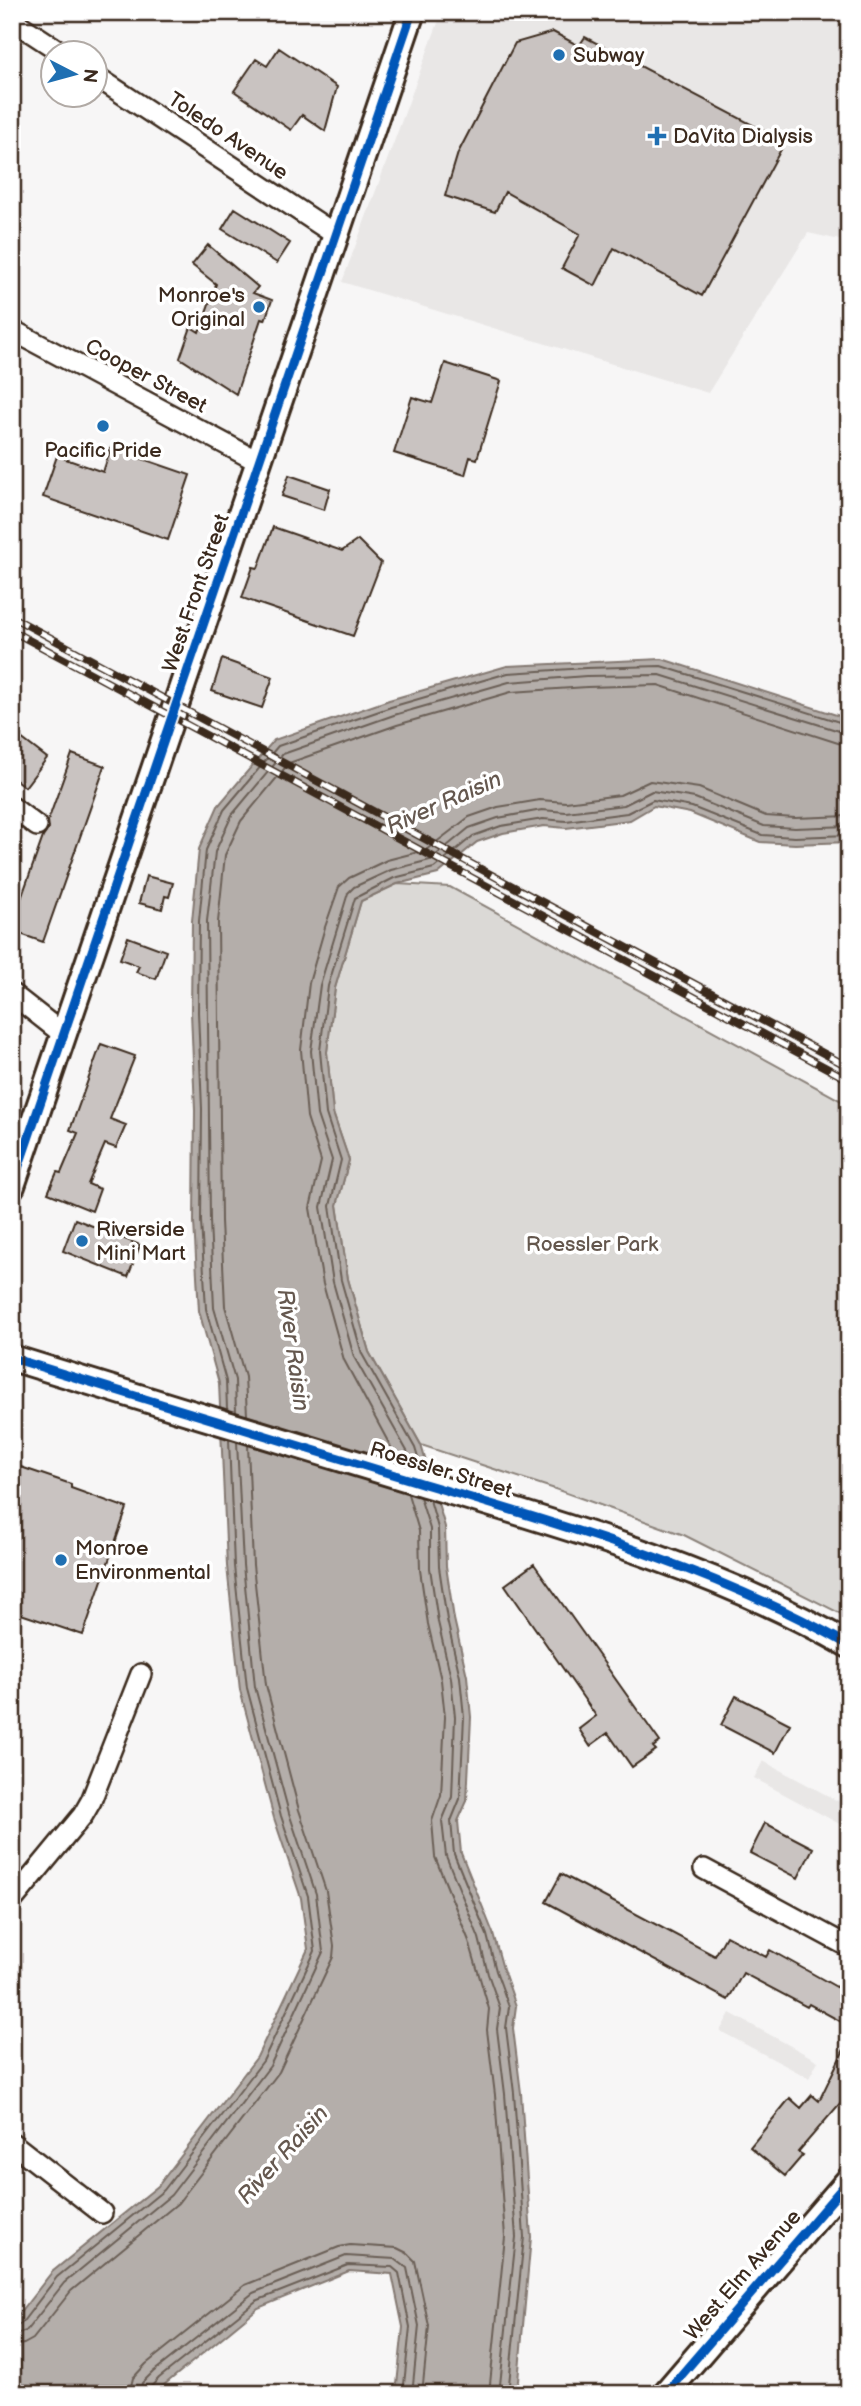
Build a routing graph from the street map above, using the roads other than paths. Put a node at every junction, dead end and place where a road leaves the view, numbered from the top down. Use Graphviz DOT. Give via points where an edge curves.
graph roads {
  1 [pos="412,12"];
  2 [pos="12,20"];
  3 [pos="40,38"];
  4 [pos="108,84"];
  5 [pos="335,235"];
  6 [pos="12,330"];
  7 [pos="259,462"];
  8 [pos="12,807"];
  9 [pos="37,826"];
  10 [pos="12,994"];
  11 [pos="63,1034"];
  12 [pos="12,1186"];
  13 [pos="12,1358"];
  14 [pos="849,1645"];
  15 [pos="141,1674"];
  16 [pos="704,1869"];
  17 [pos="12,1901"];
  18 [pos="849,1947"];
  19 [pos="12,2144"];
  20 [pos="849,2180"];
  21 [pos="102,2213"];
  22 [pos="665,2394"];
  1 -- 5 [label="street, West Front Street"];
  2 -- 3 [label="street"];
  4 -- 5 [label="street, Toledo Avenue"];
  5 -- 7 [label="street, West Front Street"];
  6 -- 7 [label="street, Cooper Street"];
  7 -- 11 [label="street, West Front Street"];
  8 -- 9 [label="street"];
  10 -- 11 [label="street"];
  11 -- 12 [label="street, West Front Street"];
  13 -- 14 [label="street, Roessler Street" via="666,1560"];
  15 -- 17 [label="street" via="91,1801"];
  16 -- 18 [label="street"];
  19 -- 21 [label="street"];
  20 -- 22 [label="street, West Elm Avenue"];
}
